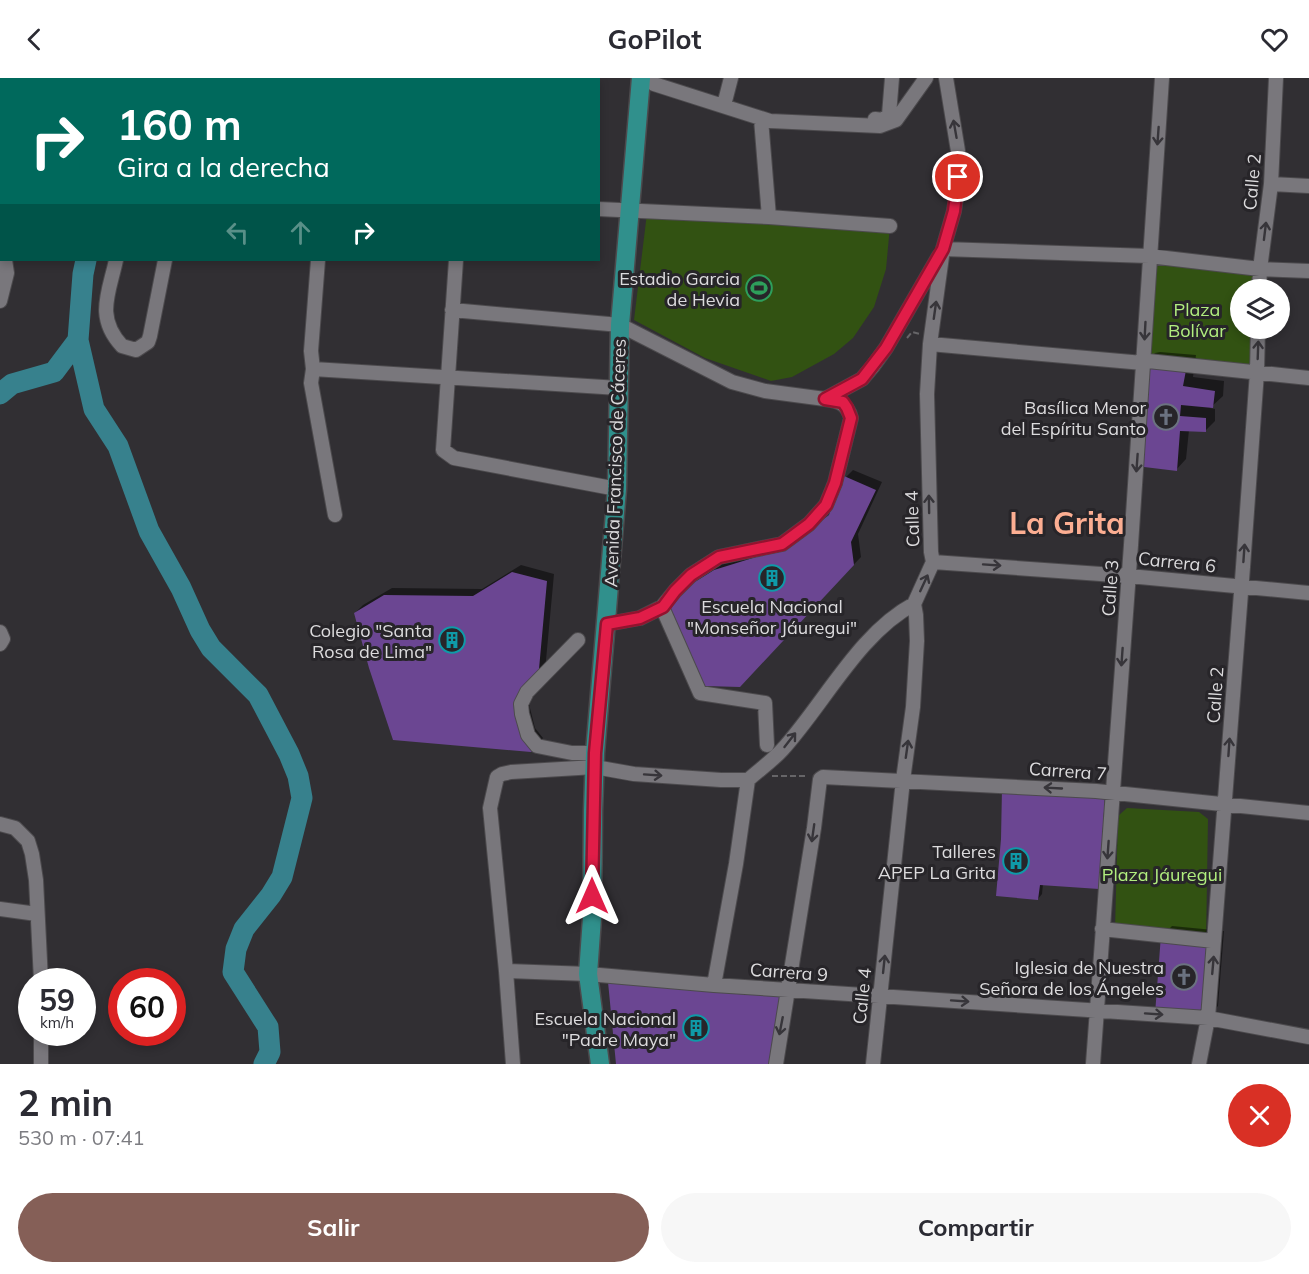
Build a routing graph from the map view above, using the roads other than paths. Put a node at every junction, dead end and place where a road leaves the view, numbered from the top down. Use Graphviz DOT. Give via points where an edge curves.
graph roads {
  1 [pos="641,78"];
  2 [pos="650,78"];
  3 [pos="731,78"];
  4 [pos="892,78"];
  5 [pos="926,78"];
  6 [pos="946,78"];
  7 [pos="1162,78"];
  8 [pos="1276,78"];
  9 [pos="725,102"];
  10 [pos="761,119"];
  11 [pos="1271,184"];
  12 [pos="1309,186"];
  13 [pos="600,209"];
  14 [pos="631,212"];
  15 [pos="769,217"];
  16 [pos="890,226"];
  17 [pos="943,249"];
  18 [pos="1149,256"];
  19 [pos="5,261"];
  20 [pos="116,261"];
  21 [pos="165,261"];
  22 [pos="318,261"];
  23 [pos="456,261"];
  24 [pos="1260,269"];
  25 [pos="1309,271"];
  26 [pos="1260,279"];
  27 [pos="0,301"];
  28 [pos="452,310"];
  29 [pos="620,325"];
  30 [pos="1258,339"];
  31 [pos="930,344"];
  32 [pos="1143,363"];
  33 [pos="313,369"];
  34 [pos="1257,372"];
  35 [pos="448,376"];
  36 [pos="1309,378"];
  37 [pos="619,388"];
  38 [pos="825,399"];
  39 [pos="617,489"];
  40 [pos="335,515"];
  41 [pos="933,562"];
  42 [pos="1129,576"];
  43 [pos="1242,587"];
  44 [pos="1309,594"];
  45 [pos="914,604"];
  46 [pos="663,607"];
  47 [pos="607,624"];
  48 [pos="0,632"];
  49 [pos="578,640"];
  50 [pos="0,644"];
  51 [pos="767,745"];
  52 [pos="595,760"];
  53 [pos="750,778"];
  54 [pos="903,780"];
  55 [pos="1112,792"];
  56 [pos="1225,805"];
  57 [pos="1309,813"];
  58 [pos="0,824"];
  59 [pos="0,909"];
  60 [pos="37,914"];
  61 [pos="1102,929"];
  62 [pos="1214,941"];
  63 [pos="40,968"];
  64 [pos="506,971"];
  65 [pos="588,974"];
  66 [pos="714,985"];
  67 [pos="789,990"];
  68 [pos="880,996"];
  69 [pos="1097,1009"];
  70 [pos="1208,1018"];
  71 [pos="1309,1037"];
  72 [pos="41,1046"];
  73 [pos="41,1064"];
  74 [pos="513,1064"];
  75 [pos="600,1064"];
  76 [pos="776,1064"];
  77 [pos="873,1064"];
  78 [pos="1093,1064"];
  79 [pos="1199,1064"];
  1 -- 14 [label="main road, Avenida Francisco de Cáceres"];
  2 -- 9 [label="street" via="654,84"];
  3 -- 9 [label="street"];
  4 -- 9 [label="street" via="889,114 882,120 768,114"];
  5 -- 10 [label="street" via="903,113 889,124"];
  17 -- 6 [label="street, Calle 4, one-way" via="954,211 958,177 958,151"];
  7 -- 18 [label="street, Calle 3, one-way"];
  8 -- 11 [label="street, Calle 2"];
  9 -- 10 [label="street"];
  10 -- 15 [label="street"];
  11 -- 12 [label="street"];
  24 -- 11 [label="street, Calle 2, one-way"];
  13 -- 14 [label="street"];
  14 -- 15 [label="street"];
  14 -- 29 [label="main road, Avenida Francisco de Cáceres"];
  15 -- 16 [label="street"];
  17 -- 18 [label="street"];
  31 -- 17 [label="street, Calle 4, one-way"];
  17 -- 38 [label="street" via="873,366 862,379"];
  18 -- 24 [label="street"];
  18 -- 32 [label="street, Calle 3, one-way"];
  19 -- 27 [label="street" via="7,273"];
  20 -- 21 [label="street" via="105,317 122,346 136,350 150,336"];
  22 -- 33 [label="street"];
  23 -- 28 [label="street"];
  24 -- 25 [label="street"];
  24 -- 26 [label="street, Calle 2"];
  28 -- 29 [label="street"];
  28 -- 35 [label="street"];
  29 -- 37 [label="main road, Avenida Francisco de Cáceres"];
  29 -- 38 [label="street" via="732,382"];
  34 -- 30 [label="street, Calle 2, one-way"];
  31 -- 32 [label="street"];
  41 -- 31 [label="street, Calle 4, one-way" via="927,405"];
  32 -- 34 [label="street"];
  32 -- 42 [label="street, Calle 3, one-way"];
  33 -- 35 [label="street"];
  33 -- 40 [label="street" via="311,383"];
  34 -- 36 [label="street"];
  43 -- 34 [label="street, Calle 2, one-way"];
  35 -- 37 [label="street"];
  35 -- 39 [label="street" via="443,450 454,458"];
  37 -- 39 [label="main road, Avenida Francisco de Cáceres"];
  38 -- 46 [label="street" via="843,402 851,418 826,505 782,544 719,557 691,575"];
  39 -- 47 [label="main road, Avenida Francisco de Cáceres"];
  41 -- 42 [label="street, Carrera 6, one-way"];
  45 -- 41 [label="street, Calle 4, one-way"];
  42 -- 43 [label="street, Carrera 6"];
  42 -- 55 [label="street, Calle 3, one-way"];
  43 -- 44 [label="street, Carrera 6"];
  56 -- 43 [label="street, Calle 2, one-way"];
  53 -- 45 [label="street, one-way" via="782,750 871,637 889,619"];
  54 -- 45 [label="street, Calle 4, one-way" via="915,681"];
  46 -- 47 [label="street" via="640,618"];
  46 -- 51 [label="street" via="700,693 765,703"];
  47 -- 52 [label="main road, Avenida Francisco de Cáceres"];
  48 -- 50 [label="street"];
  49 -- 52 [label="street" via="520,704 528,735 537,746"];
  52 -- 53 [label="street, one-way" via="634,774"];
  52 -- 64 [label="street" via="497,777 490,808"];
  52 -- 65 [label="main road, Avenida Francisco de Cáceres"];
  53 -- 66 [label="street"];
  55 -- 54 [label="street, Carrera 7, one-way"];
  54 -- 67 [label="street, Carrera 7, one-way" via="820,779"];
  68 -- 54 [label="street, Calle 4, one-way"];
  55 -- 56 [label="street, Carrera 7"];
  55 -- 61 [label="street, Calle 3, one-way"];
  56 -- 57 [label="street, Carrera 7"];
  56 -- 62 [label="street, Calle 2"];
  58 -- 60 [label="street" via="15,828 28,841 36,880"];
  59 -- 60 [label="street"];
  60 -- 63 [label="street"];
  61 -- 62 [label="street"];
  61 -- 69 [label="street, Calle 3"];
  70 -- 62 [label="street, Calle 2, one-way"];
  64 -- 65 [label="street, Carrera 9"];
  64 -- 74 [label="street"];
  65 -- 66 [label="street, Carrera 9"];
  65 -- 75 [label="main road, Avenida Francisco de Cáceres"];
  66 -- 67 [label="street, Carrera 9"];
  67 -- 68 [label="street, Carrera 9"];
  67 -- 76 [label="street, one-way"];
  68 -- 69 [label="street, Carrera 9, one-way"];
  68 -- 77 [label="street, Calle 4"];
  69 -- 70 [label="street, Carrera 9, one-way"];
  69 -- 78 [label="street, Calle 3"];
  70 -- 71 [label="street, Carrera 9"];
  70 -- 79 [label="street, Calle 2"];
  72 -- 73 [label="street"];
}
